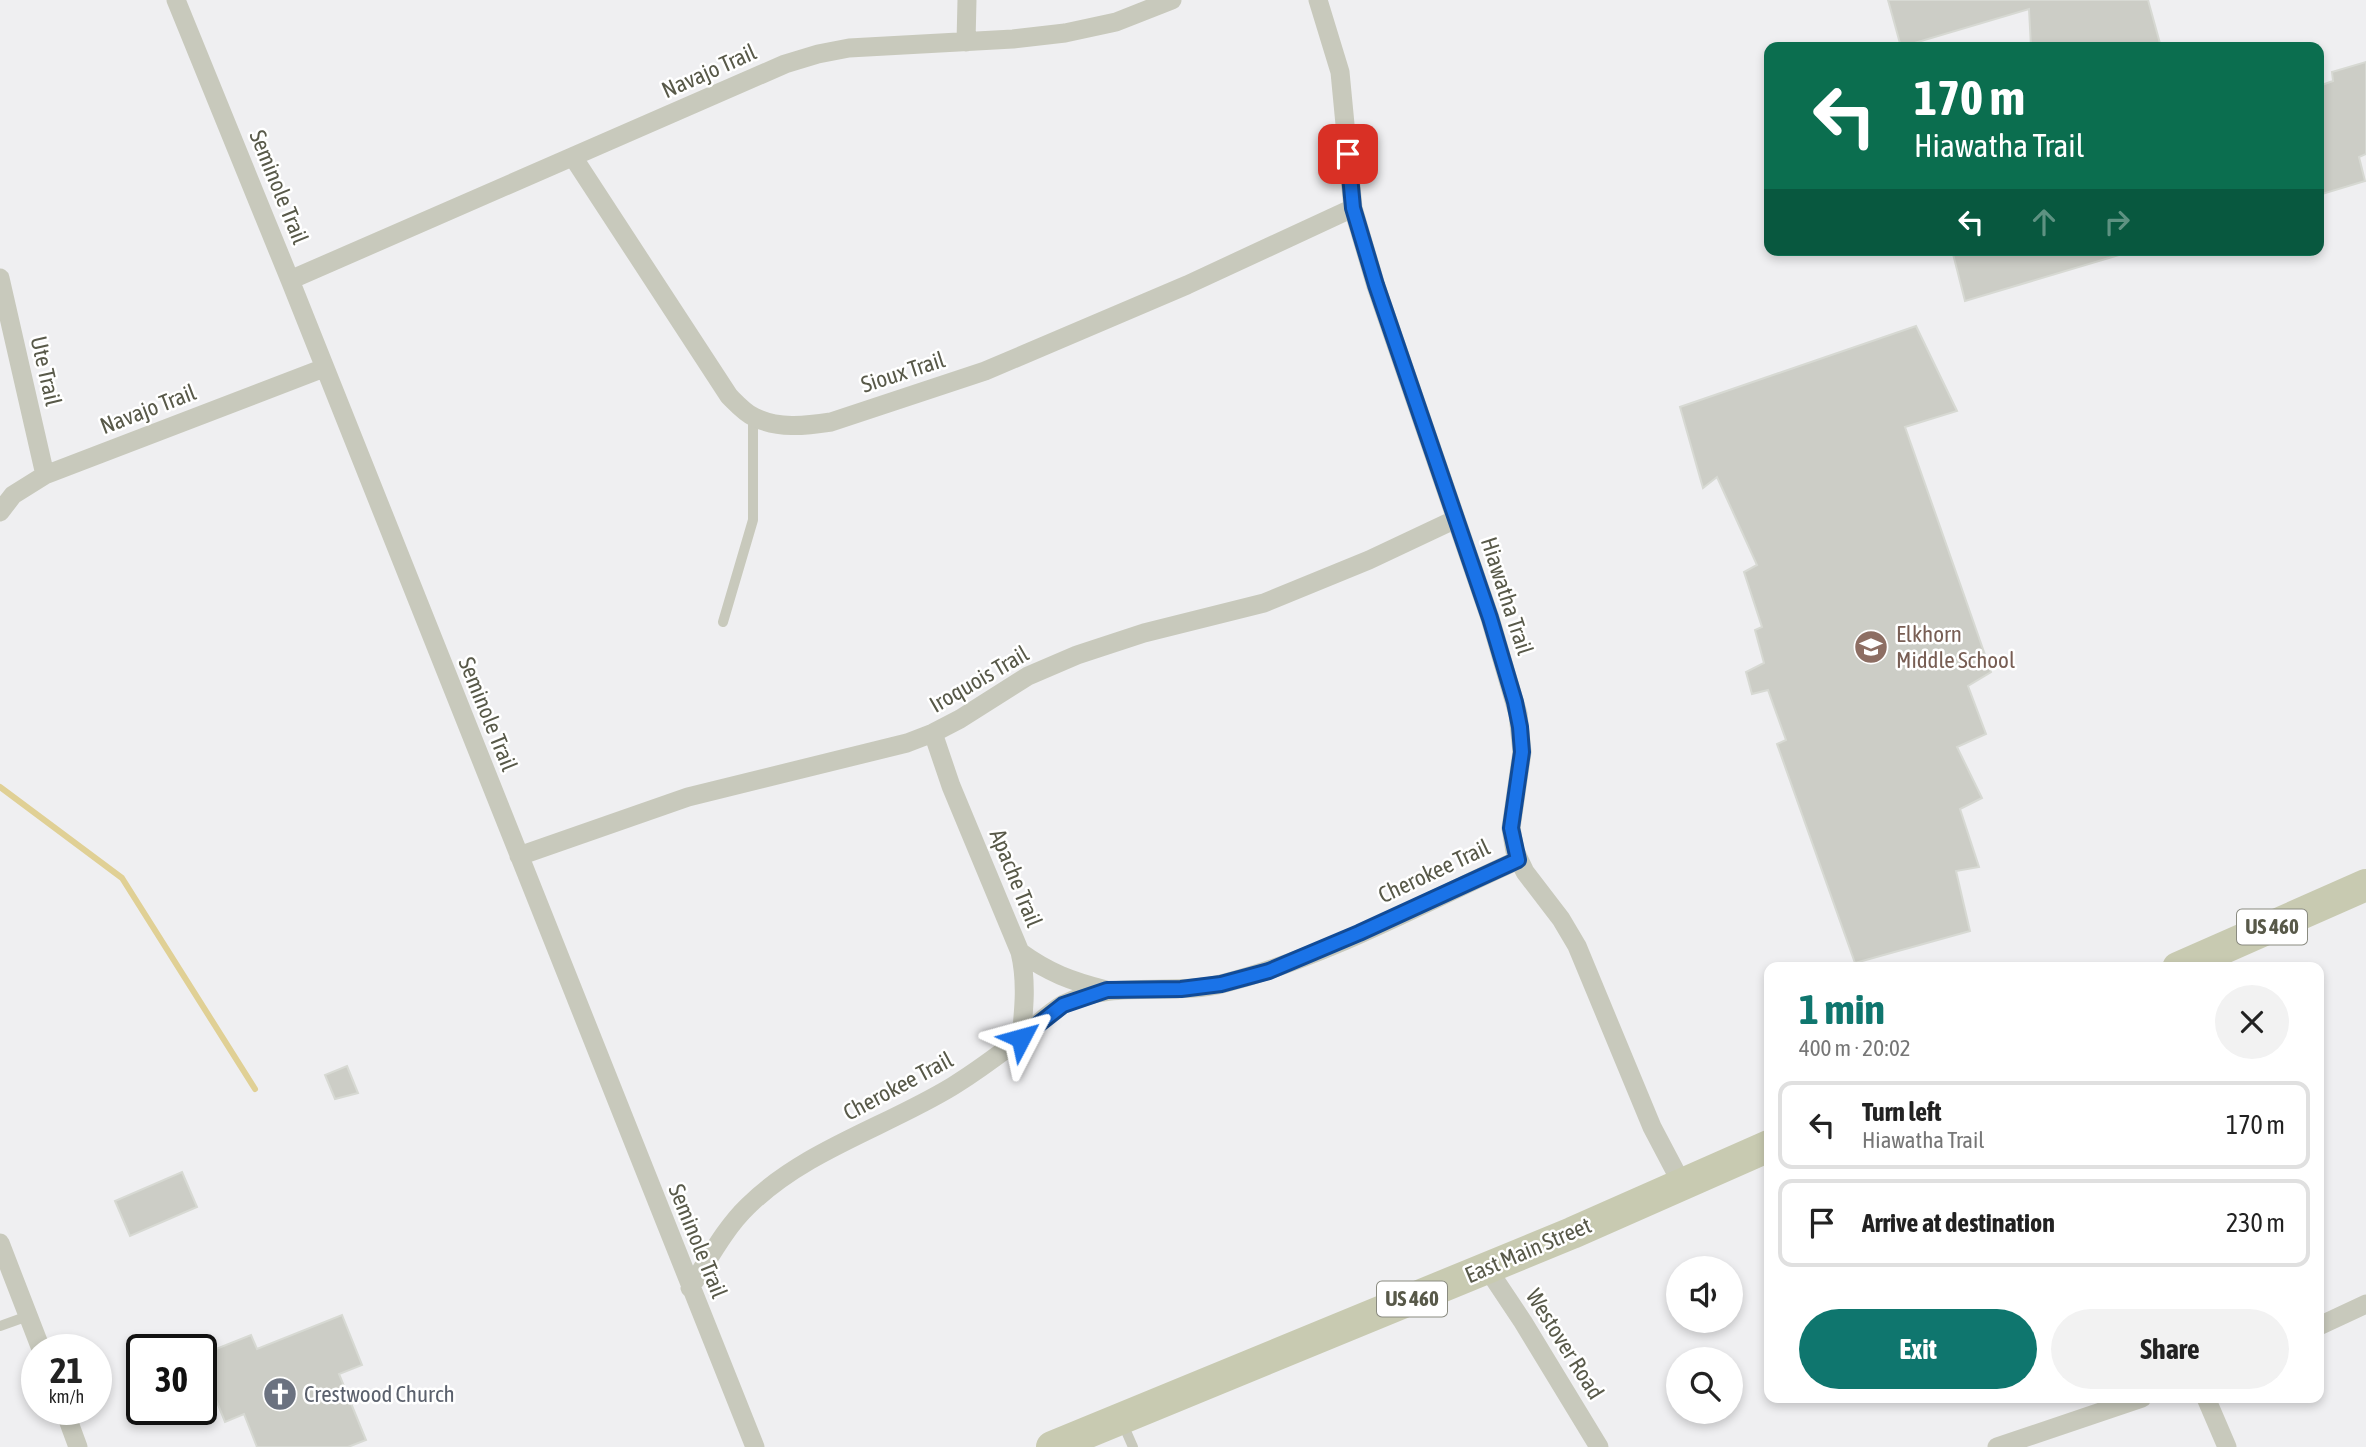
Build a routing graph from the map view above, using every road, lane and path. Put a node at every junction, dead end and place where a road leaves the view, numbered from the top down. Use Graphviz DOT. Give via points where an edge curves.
graph roads {
  1 [pos="176,0"];
  2 [pos="967,0"];
  3 [pos="1172,0"];
  4 [pos="1318,0"];
  5 [pos="966,42"];
  6 [pos="573,157"];
  7 [pos="1353,208"];
  8 [pos="0,278"];
  9 [pos="290,279"];
  10 [pos="324,368"];
  11 [pos="753,417"];
  12 [pos="45,475"];
  13 [pos="0,512"];
  14 [pos="1456,519"];
  15 [pos="723,622"];
  16 [pos="933,733"];
  17 [pos="519,856"];
  18 [pos="1518,860"];
  19 [pos="2366,885"];
  20 [pos="1020,952"];
  21 [pos="2192,962"];
  22 [pos="1107,990"];
  23 [pos="1021,1038"];
  24 [pos="1764,1148"];
  25 [pos="1682,1184"];
  26 [pos="0,1243"];
  27 [pos="1487,1268"];
  28 [pos="690,1288"];
  29 [pos="2366,1304"];
  30 [pos="28,1316"];
  31 [pos="2324,1324"];
  32 [pos="0,1326"];
  33 [pos="35,1334"];
  34 [pos="2127,1403"];
  35 [pos="2208,1403"];
  36 [pos="70,1425"];
  37 [pos="1127,1433"];
  38 [pos="78,1447"];
  39 [pos="754,1447"];
  40 [pos="1055,1447"];
  41 [pos="1599,1447"];
  42 [pos="1997,1447"];
  43 [pos="2227,1447"];
  1 -- 9 [label="street, Seminole Trail"];
  2 -- 5 [label="street"];
  3 -- 5 [label="street, Navajo Trail" via="1091,28"];
  4 -- 7 [label="street, Hiawatha Trail" via="1340,72"];
  5 -- 6 [label="street, Navajo Trail" via="818,54 785,64"];
  6 -- 9 [label="street, Navajo Trail"];
  6 -- 11 [label="street, Sioux Trail" via="729,396"];
  7 -- 11 [label="street, Sioux Trail" via="985,371 831,422 782,426"];
  7 -- 14 [label="street, Hiawatha Trail"];
  8 -- 12 [label="street, Ute Trail"];
  9 -- 10 [label="street, Seminole Trail"];
  10 -- 12 [label="street, Navajo Trail"];
  10 -- 17 [label="street, Seminole Trail"];
  11 -- 15 [label="lane" via="753,520"];
  12 -- 13 [label="street, Navajo Trail" via="12,495"];
  14 -- 16 [label="street, Iroquois Trail" via="1264,603 1077,655 1028,676"];
  14 -- 18 [label="street, Hiawatha Trail" via="1504,663 1520,727 1522,752 1511,828"];
  16 -- 17 [label="street, Iroquois Trail" via="871,754 688,797"];
  16 -- 20 [label="street, Apache Trail"];
  17 -- 28 [label="street, Seminole Trail"];
  18 -- 22 [label="street, Cherokee Trail" via="1269,971 1221,984"];
  18 -- 25 [label="street, Hiawatha Trail" via="1577,946 1651,1127"];
  19 -- 21 [label="main road, US 460"];
  20 -- 22 [label="street, Apache Trail" via="1042,968"];
  20 -- 23 [label="street" via="1024,968"];
  22 -- 23 [label="street, Cherokee Trail" via="1063,1005"];
  23 -- 28 [label="street, Cherokee Trail" via="951,1087 775,1182 730,1227"];
  24 -- 25 [label="main road, East Main Street / US 460"];
  25 -- 27 [label="main road, East Main Street / US 460"];
  26 -- 30 [label="street"];
  27 -- 37 [label="main road, East Main Street / US 460"];
  27 -- 41 [label="street, Westover Road"];
  28 -- 39 [label="street, Seminole Trail"];
  29 -- 31 [label="street"];
  30 -- 32 [label="lane"];
  30 -- 33 [label="street"];
  34 -- 42 [label="street"];
  35 -- 43 [label="street"];
  36 -- 38 [label="street"];
  37 -- 40 [label="main road, East Main Street / US 460"];
}
